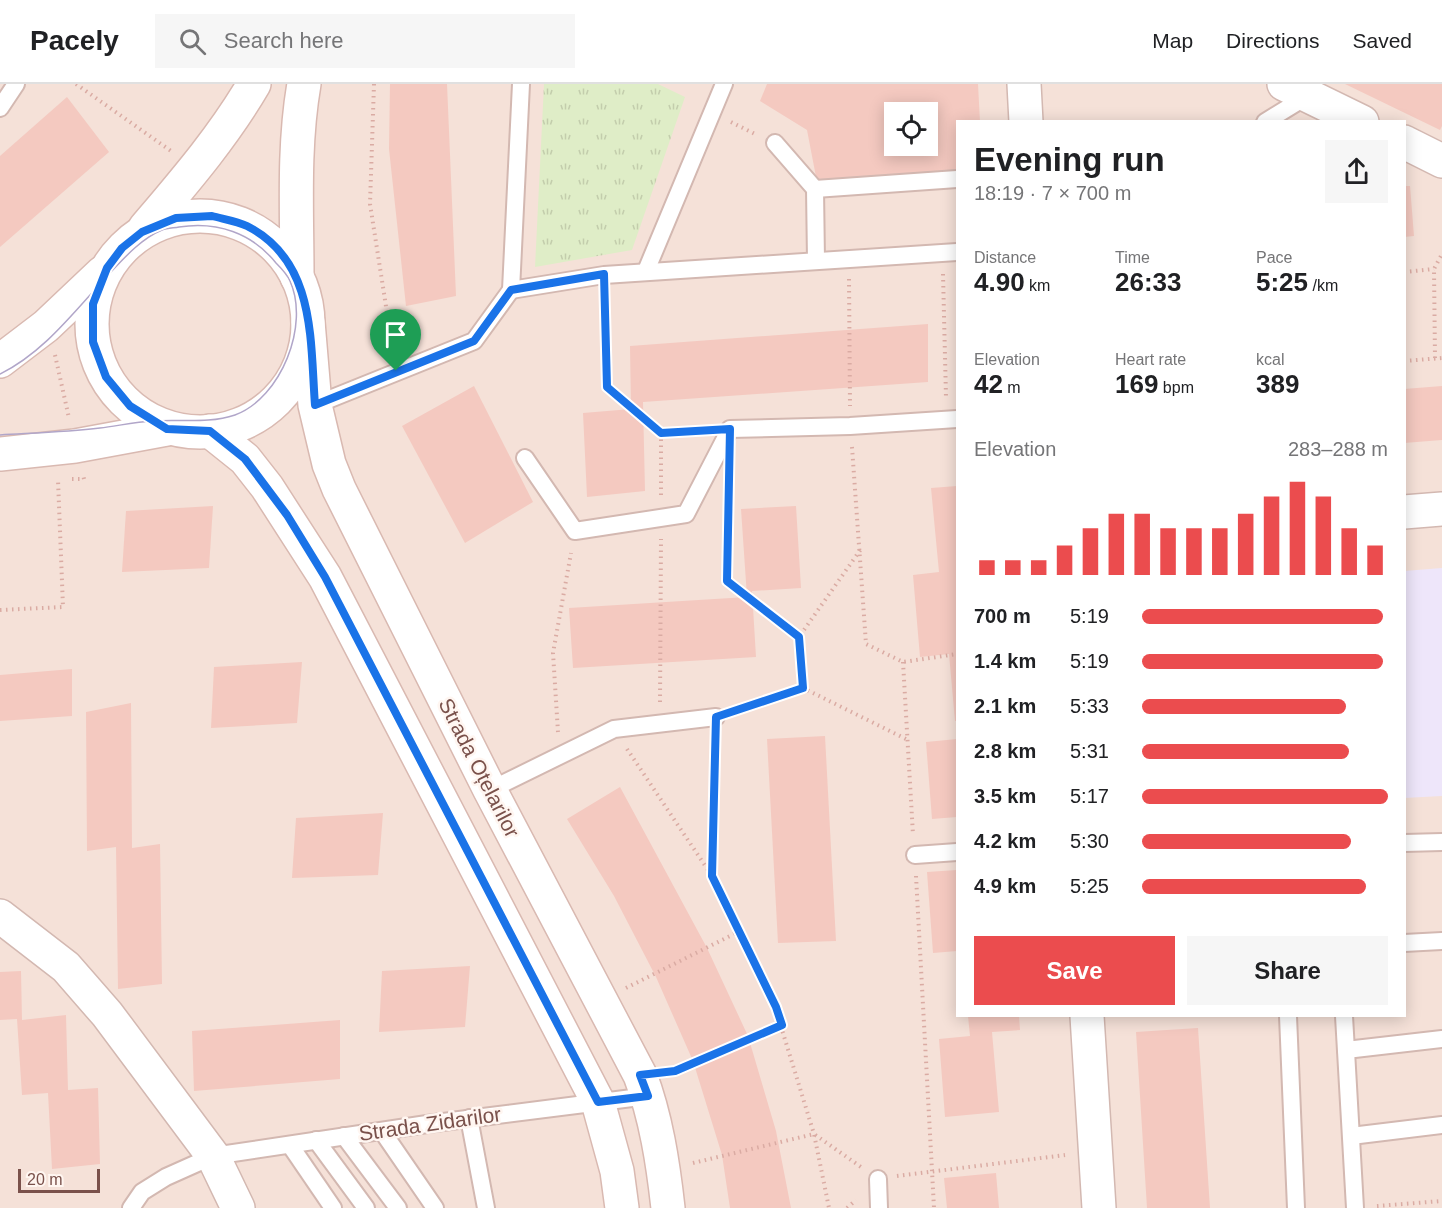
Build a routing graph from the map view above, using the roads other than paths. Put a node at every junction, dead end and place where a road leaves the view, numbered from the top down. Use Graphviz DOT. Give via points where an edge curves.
graph roads {
  1 [pos="16,84"];
  2 [pos="254,84"];
  3 [pos="304,84"];
  4 [pos="521,84"];
  5 [pos="724,84"];
  6 [pos="1024,84"];
  7 [pos="1296,90"];
  8 [pos="0,108"];
  9 [pos="1026,120"];
  10 [pos="1267,120"];
  11 [pos="1358,120"];
  12 [pos="775,143"];
  13 [pos="1406,143"];
  14 [pos="1442,161"];
  15 [pos="956,179"];
  16 [pos="815,189"];
  17 [pos="142,232"];
  18 [pos="950,252"];
  19 [pos="816,260"];
  20 [pos="107,268"];
  21 [pos="646,272"];
  22 [pos="297,277"];
  23 [pos="511,290"];
  24 [pos="308,322"];
  25 [pos="0,361"];
  26 [pos="315,405"];
  27 [pos="952,420"];
  28 [pos="167,429"];
  29 [pos="210,431"];
  30 [pos="0,454"];
  31 [pos="525,458"];
  32 [pos="1442,509"];
  33 [pos="1406,512"];
  34 [pos="716,717"];
  35 [pos="490,790"];
  36 [pos="1442,842"];
  37 [pos="1406,843"];
  38 [pos="956,852"];
  39 [pos="915,855"];
  40 [pos="0,916"];
  41 [pos="1442,941"];
  42 [pos="1406,943"];
  43 [pos="1087,1017"];
  44 [pos="1288,1017"];
  45 [pos="1344,1017"];
  46 [pos="1442,1038"];
  47 [pos="1346,1050"];
  48 [pos="644,1085"];
  49 [pos="598,1102"];
  50 [pos="470,1118"];
  51 [pos="1442,1125"];
  52 [pos="382,1131"];
  53 [pos="344,1136"];
  54 [pos="1351,1136"];
  55 [pos="316,1140"];
  56 [pos="290,1145"];
  57 [pos="213,1156"];
  58 [pos="878,1179"];
  59 [pos="131,1208"];
  60 [pos="238,1208"];
  61 [pos="333,1208"];
  62 [pos="366,1208"];
  63 [pos="398,1208"];
  64 [pos="435,1208"];
  65 [pos="486,1208"];
  66 [pos="622,1208"];
  67 [pos="668,1208"];
  68 [pos="879,1208"];
  69 [pos="1099,1208"];
  70 [pos="1296,1208"];
  71 [pos="1363,1208"];
  1 -- 8 [label="lane"];
  2 -- 17 [label="main road" via="234,118"];
  3 -- 22 [label="main road" via="297,167"];
  4 -- 23 [label="lane"];
  5 -- 21 [label="lane"];
  6 -- 9 [label="main road"];
  7 -- 10 [label="lane"];
  7 -- 11 [label="main road"];
  12 -- 16 [label="lane"];
  13 -- 14 [label="main road"];
  15 -- 16 [label="lane"];
  16 -- 19 [label="lane"];
  17 -- 20 [label="main road" via="122,248"];
  17 -- 22 [label="main road" via="176,218 212,216 238,223 276,247"];
  18 -- 19 [label="lane"];
  19 -- 21 [label="lane"];
  20 -- 25 [label="main road" via="46,326"];
  20 -- 28 [label="main road" via="93,304 93,342 106,377 130,406"];
  21 -- 23 [label="lane" via="604,274"];
  22 -- 24 [label="main road"];
  23 -- 26 [label="lane" via="474,341"];
  24 -- 26 [label="main road, Strada Oțelarilor"];
  24 -- 29 [label="main road" via="304,354 290,383 269,407 242,423"];
  26 -- 35 [label="main road, Strada Oțelarilor" via="339,489"];
  27 -- 31 [label="lane" via="730,429 686,514 575,531"];
  28 -- 29 [label="main road"];
  28 -- 30 [label="main road" via="75,446"];
  29 -- 49 [label="main road" via="245,459 325,577"];
  32 -- 33 [label="main road"];
  34 -- 35 [label="lane" via="614,729"];
  35 -- 48 [label="main road, Strada Oțelarilor"];
  36 -- 37 [label="lane"];
  38 -- 39 [label="lane"];
  40 -- 57 [label="main road" via="66,967 107,1014"];
  41 -- 42 [label="lane"];
  43 -- 69 [label="main road"];
  44 -- 70 [label="lane"];
  45 -- 47 [label="lane"];
  46 -- 47 [label="lane"];
  47 -- 54 [label="lane"];
  48 -- 49 [label="lane, Strada Zidarilor"];
  48 -- 67 [label="main road, Strada Oțelarilor" via="664,1170"];
  49 -- 50 [label="lane, Strada Zidarilor"];
  49 -- 66 [label="main road" via="617,1171"];
  50 -- 52 [label="lane, Strada Zidarilor"];
  50 -- 65 [label="lane"];
  51 -- 54 [label="lane"];
  52 -- 53 [label="lane, Strada Zidarilor"];
  52 -- 64 [label="lane"];
  53 -- 55 [label="lane, Strada Zidarilor"];
  53 -- 63 [label="lane"];
  54 -- 71 [label="lane"];
  55 -- 56 [label="lane, Strada Zidarilor"];
  55 -- 62 [label="lane"];
  56 -- 57 [label="lane, Strada Zidarilor"];
  56 -- 61 [label="lane"];
  57 -- 59 [label="lane, Strada Zidarilor" via="142,1192"];
  57 -- 60 [label="main road"];
  58 -- 68 [label="lane"];
}
